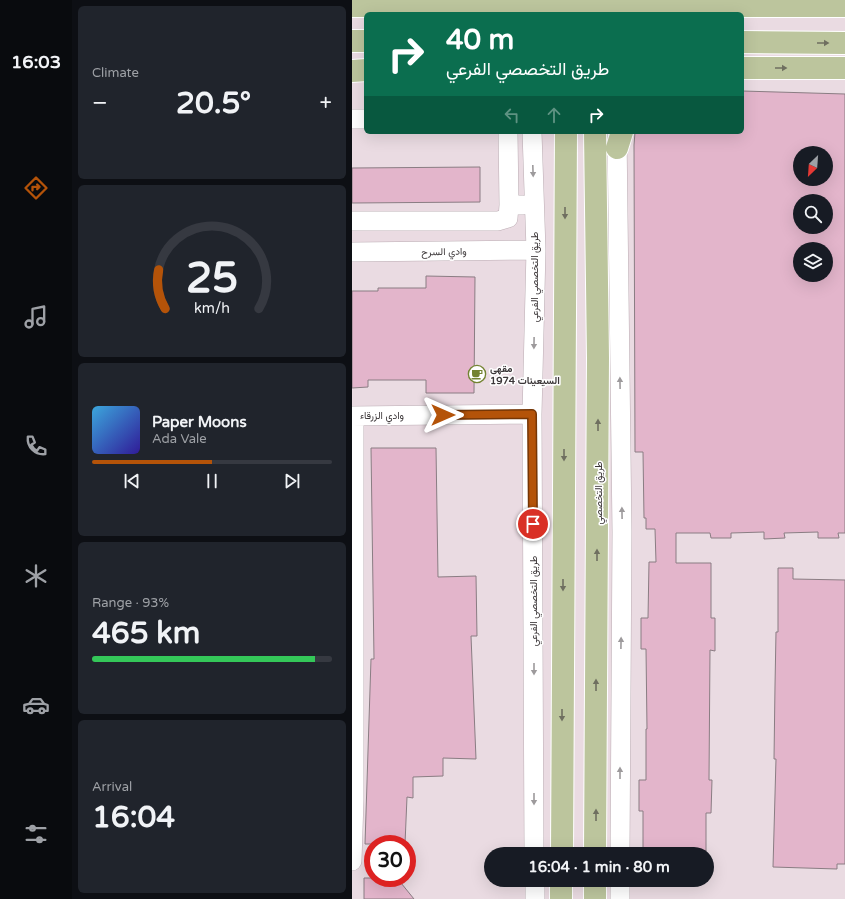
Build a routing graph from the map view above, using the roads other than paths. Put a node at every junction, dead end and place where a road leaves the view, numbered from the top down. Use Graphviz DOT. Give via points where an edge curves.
graph roads {
  1 [pos="381,0"];
  2 [pos="531,0"];
  3 [pos="618,0"];
  4 [pos="352,6"];
  5 [pos="845,6"];
  6 [pos="384,12"];
  7 [pos="531,12"];
  8 [pos="618,12"];
  9 [pos="352,41"];
  10 [pos="364,41"];
  11 [pos="744,42"];
  12 [pos="845,43"];
  13 [pos="364,68"];
  14 [pos="744,68"];
  15 [pos="845,68"];
  16 [pos="364,70"];
  17 [pos="352,71"];
  18 [pos="364,119"];
  19 [pos="352,120"];
  20 [pos="508,134"];
  21 [pos="532,134"];
  22 [pos="566,134"];
  23 [pos="595,134"];
  24 [pos="618,136"];
  25 [pos="534,204"];
  26 [pos="510,205"];
  27 [pos="352,221"];
  28 [pos="536,250"];
  29 [pos="352,252"];
  30 [pos="532,414"];
  31 [pos="353,416"];
  32 [pos="353,800"];
  33 [pos="534,847"];
  34 [pos="562,847"];
  35 [pos="595,847"];
  36 [pos="620,847"];
  37 [pos="352,861"];
  38 [pos="535,887"];
  39 [pos="561,887"];
  40 [pos="595,887"];
  41 [pos="620,887"];
  42 [pos="535,899"];
  43 [pos="561,899"];
  44 [pos="595,899"];
  45 [pos="620,899"];
  1 -- 6 [label="street"];
  2 -- 7 [label="street"];
  3 -- 8 [label="street"];
  4 -- 5 [label="main road, bridge"];
  9 -- 10 [label="main road"];
  11 -- 12 [label="main road, one-way"];
  13 -- 17 [label="street"];
  14 -- 15 [label="main road, one-way"];
  16 -- 17 [label="main road"];
  18 -- 19 [label="street"];
  20 -- 26 [label="street"];
  21 -- 25 [label="street, طريق التخصصي الفرعي, one-way"];
  22 -- 34 [label="main road, one-way"];
  35 -- 23 [label="main road, طريق التخصصي, one-way" via="598,358"];
  36 -- 24 [label="street, one-way" via="622,532"];
  25 -- 26 [label="street"];
  25 -- 28 [label="street, طريق التخصصي الفرعي"];
  26 -- 27 [label="street" via="508,218 498,222"];
  28 -- 29 [label="street, وادي السرح"];
  28 -- 30 [label="street, طريق التخصصي الفرعي, one-way"];
  30 -- 31 [label="street, وادي الزرقاء"];
  30 -- 33 [label="street, طريق التخصصي الفرعي, one-way"];
  31 -- 32 [label="street"];
  32 -- 37 [label="street"];
  38 -- 42 [label="street"];
  39 -- 43 [label="main road"];
  40 -- 44 [label="main road"];
  41 -- 45 [label="street"];
}
